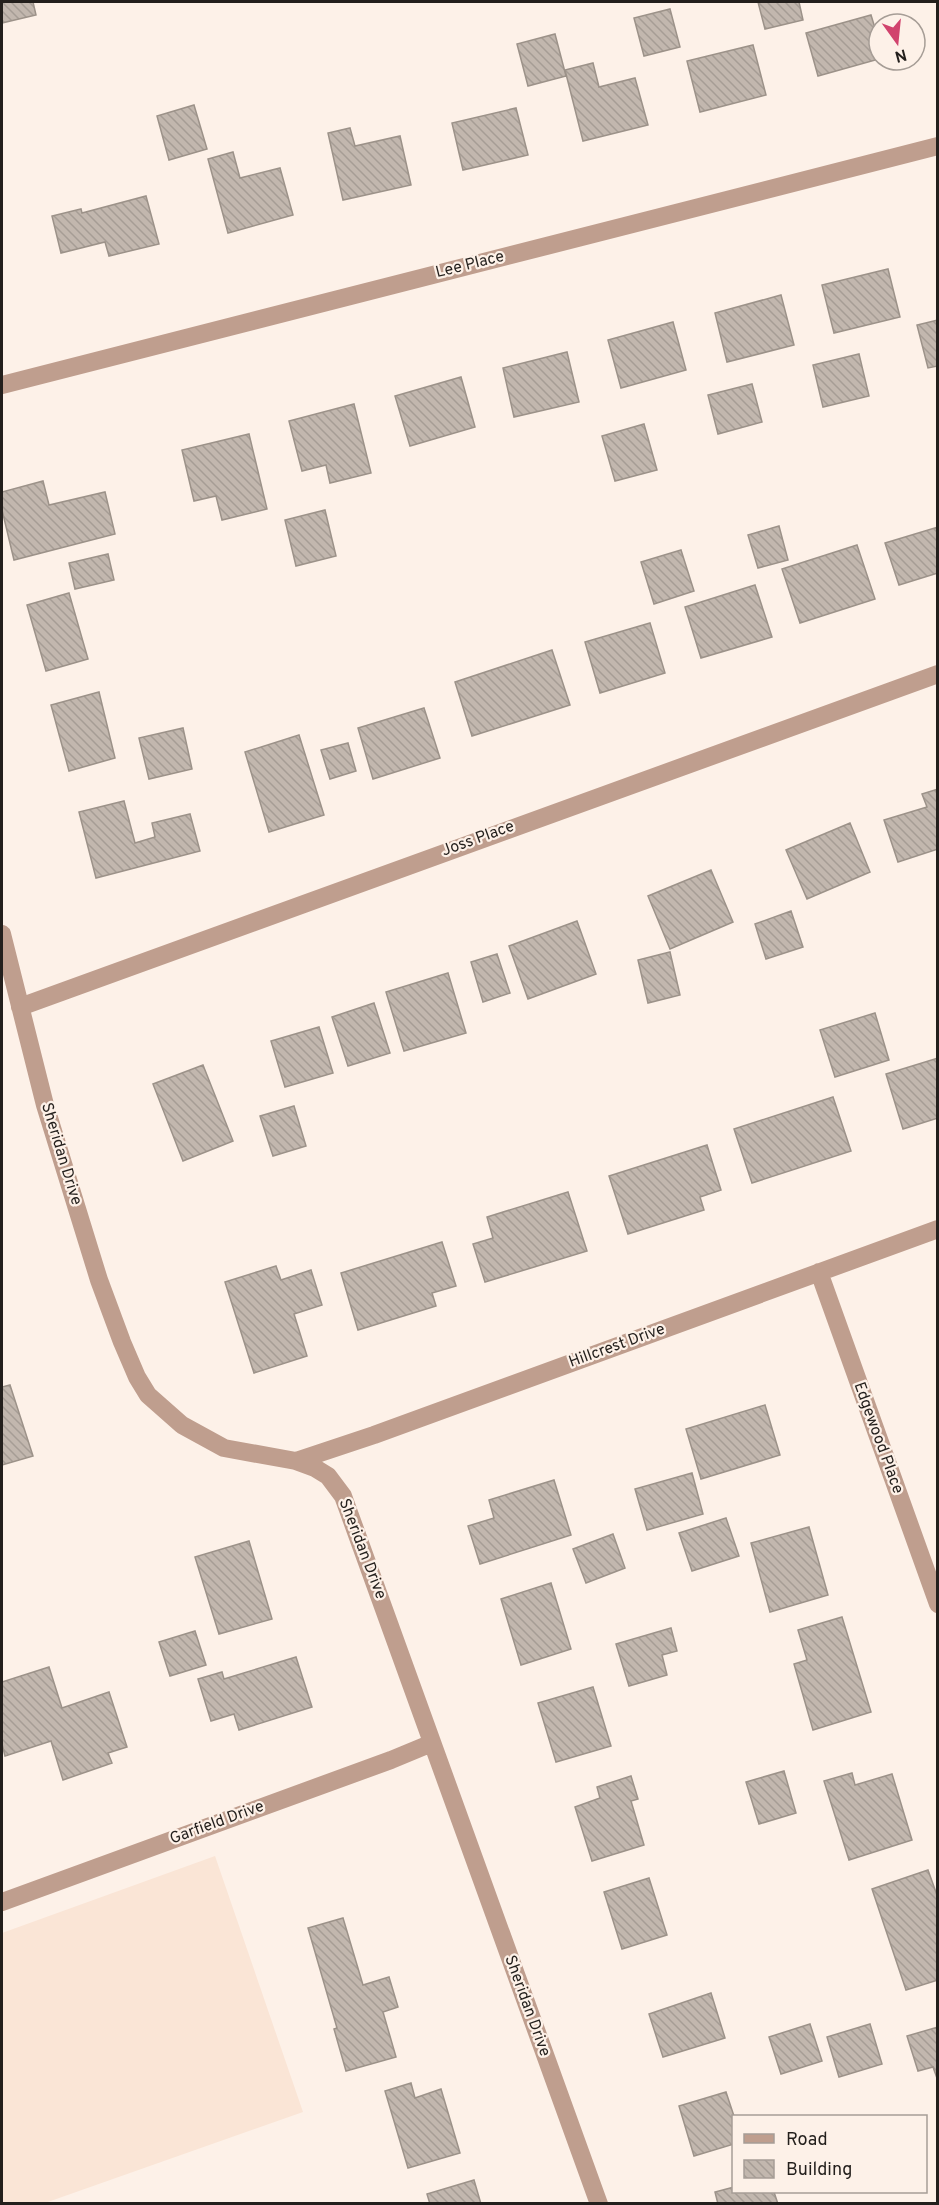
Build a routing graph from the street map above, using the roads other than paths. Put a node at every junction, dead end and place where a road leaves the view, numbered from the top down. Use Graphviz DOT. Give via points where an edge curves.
graph roads {
  1 [pos="938,146"];
  2 [pos="2,385"];
  3 [pos="938,674"];
  4 [pos="2,934"];
  5 [pos="20,1007"];
  6 [pos="938,1229"];
  7 [pos="819,1272"];
  8 [pos="296,1461"];
  9 [pos="938,1604"];
  10 [pos="432,1743"];
  11 [pos="2,1902"];
  12 [pos="599,2204"];
  1 -- 2 [label="street, Lee Place"];
  3 -- 5 [label="street, Joss Place"];
  4 -- 5 [label="street, Sheridan Drive"];
  5 -- 8 [label="street, Sheridan Drive" via="45,1105 99,1280 137,1377 148,1395 182,1425 224,1448"];
  6 -- 7 [label="street, Hillcrest Drive"];
  7 -- 8 [label="street, Hillcrest Drive"];
  7 -- 9 [label="street, Edgewood Place"];
  8 -- 10 [label="street, Sheridan Drive" via="328,1476 343,1496"];
  10 -- 11 [label="street, Garfield Drive"];
  10 -- 12 [label="street, Sheridan Drive"];
}
